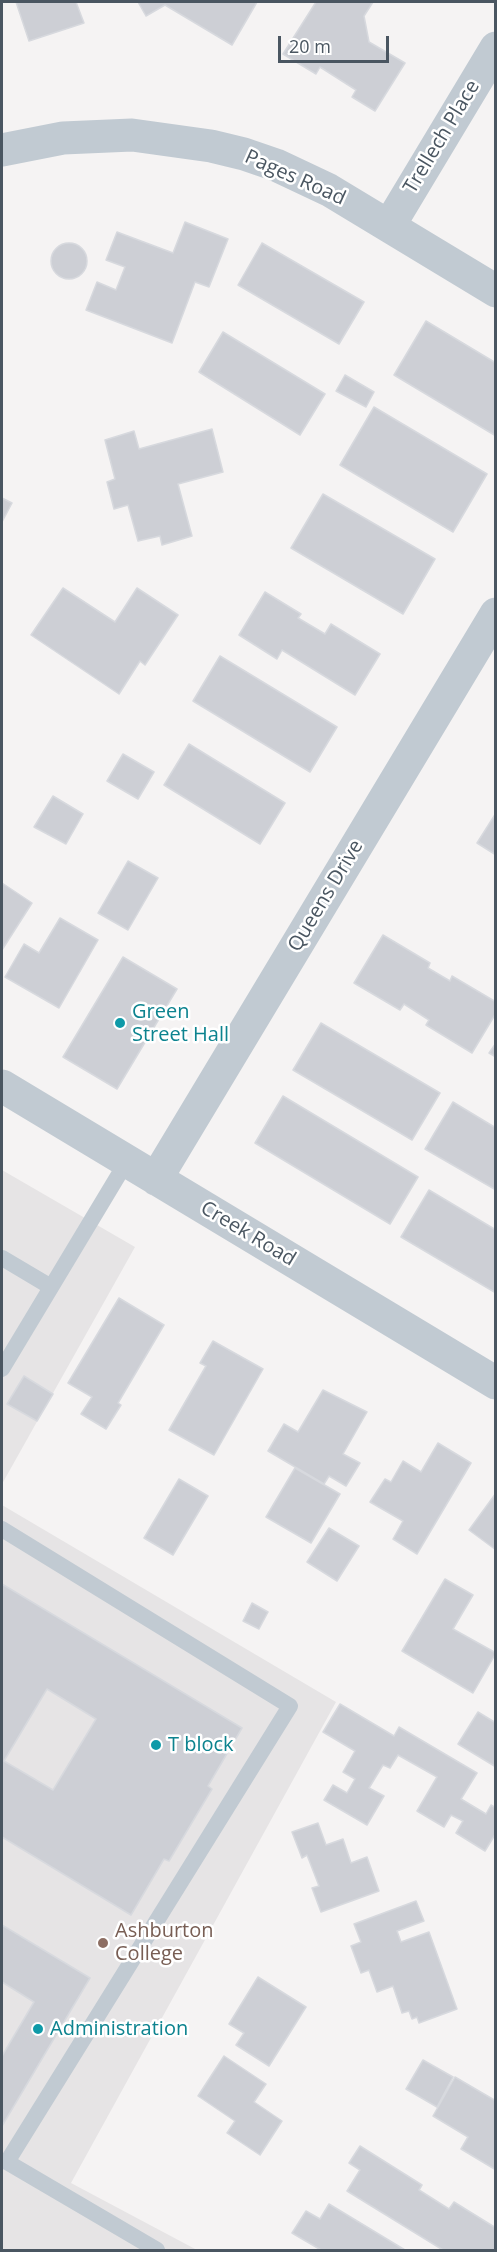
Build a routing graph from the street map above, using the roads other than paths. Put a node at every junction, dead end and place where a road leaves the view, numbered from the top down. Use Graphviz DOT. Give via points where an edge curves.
graph roads {
  1 [pos="495,48"];
  2 [pos="2,150"];
  3 [pos="389,226"];
  4 [pos="495,291"];
  5 [pos="495,614"];
  6 [pos="2,1086"];
  7 [pos="127,1161"];
  8 [pos="156,1179"];
  9 [pos="2,1258"];
  10 [pos="51,1287"];
  11 [pos="2,1369"];
  12 [pos="495,1383"];
  13 [pos="2,1529"];
  14 [pos="157,2250"];
  1 -- 3 [label="street, Trellech Place"];
  2 -- 3 [label="street, Pages Road" via="101,134 159,137 211,146 276,165 329,190"];
  3 -- 4 [label="street, Pages Road"];
  5 -- 8 [label="street, Queens Drive"];
  6 -- 7 [label="street, Creek Road"];
  7 -- 8 [label="street, Creek Road"];
  7 -- 10 [label="lane"];
  8 -- 12 [label="street, Creek Road"];
  9 -- 10 [label="lane"];
  10 -- 11 [label="lane"];
  13 -- 14 [label="lane" via="290,1706 7,2162"];
}
